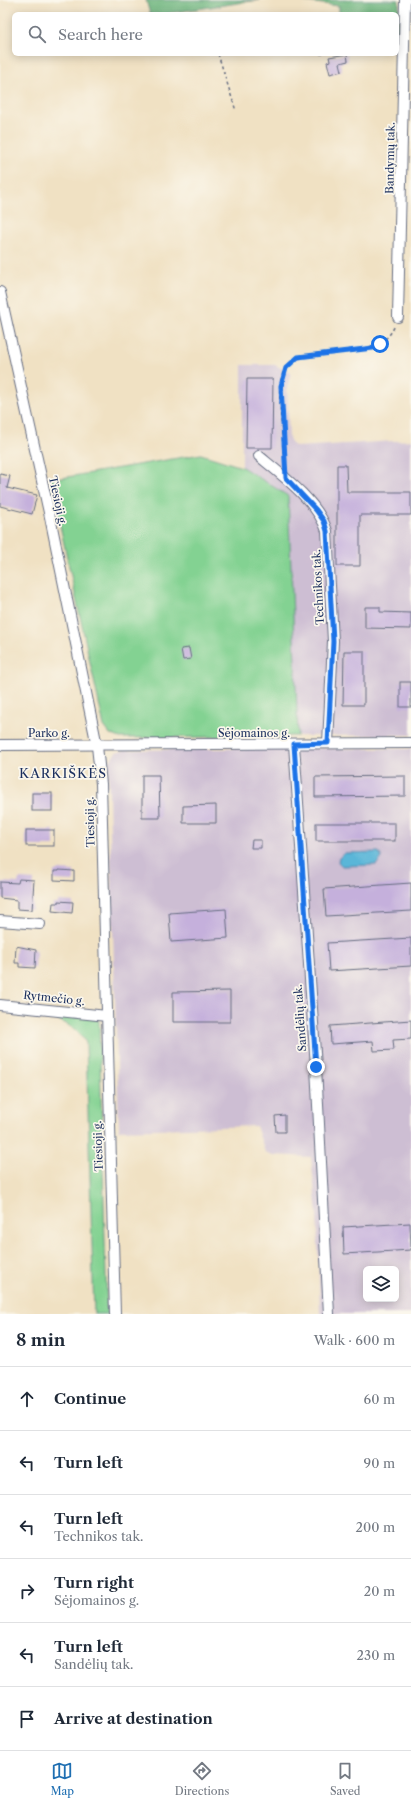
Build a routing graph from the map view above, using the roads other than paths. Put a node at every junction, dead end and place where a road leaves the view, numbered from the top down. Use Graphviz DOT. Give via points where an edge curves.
graph roads {
  1 [pos="405,0"];
  2 [pos="0,292"];
  3 [pos="398,317"];
  4 [pos="259,456"];
  5 [pos="328,743"];
  6 [pos="411,743"];
  7 [pos="294,744"];
  8 [pos="0,746"];
  9 [pos="97,746"];
  10 [pos="0,921"];
  11 [pos="40,924"];
  12 [pos="0,1005"];
  13 [pos="106,1016"];
  14 [pos="115,1314"];
  15 [pos="329,1314"];
  1 -- 3 [label="street, Bandymų tak."];
  2 -- 9 [label="street, Tiesioji g."];
  4 -- 5 [label="street, Technikos tak." via="286,478 316,510 327,531 333,641"];
  5 -- 6 [label="street, Sėjomainos g."];
  5 -- 7 [label="street, Sėjomainos g."];
  7 -- 9 [label="street, Sėjomainos g."];
  7 -- 15 [label="street, Sandėlių tak."];
  8 -- 9 [label="street, Parko g."];
  9 -- 13 [label="street, Tiesioji g."];
  10 -- 11 [label="street"];
  12 -- 13 [label="street, Rytmečio g."];
  13 -- 14 [label="street, Tiesioji g."];
}
